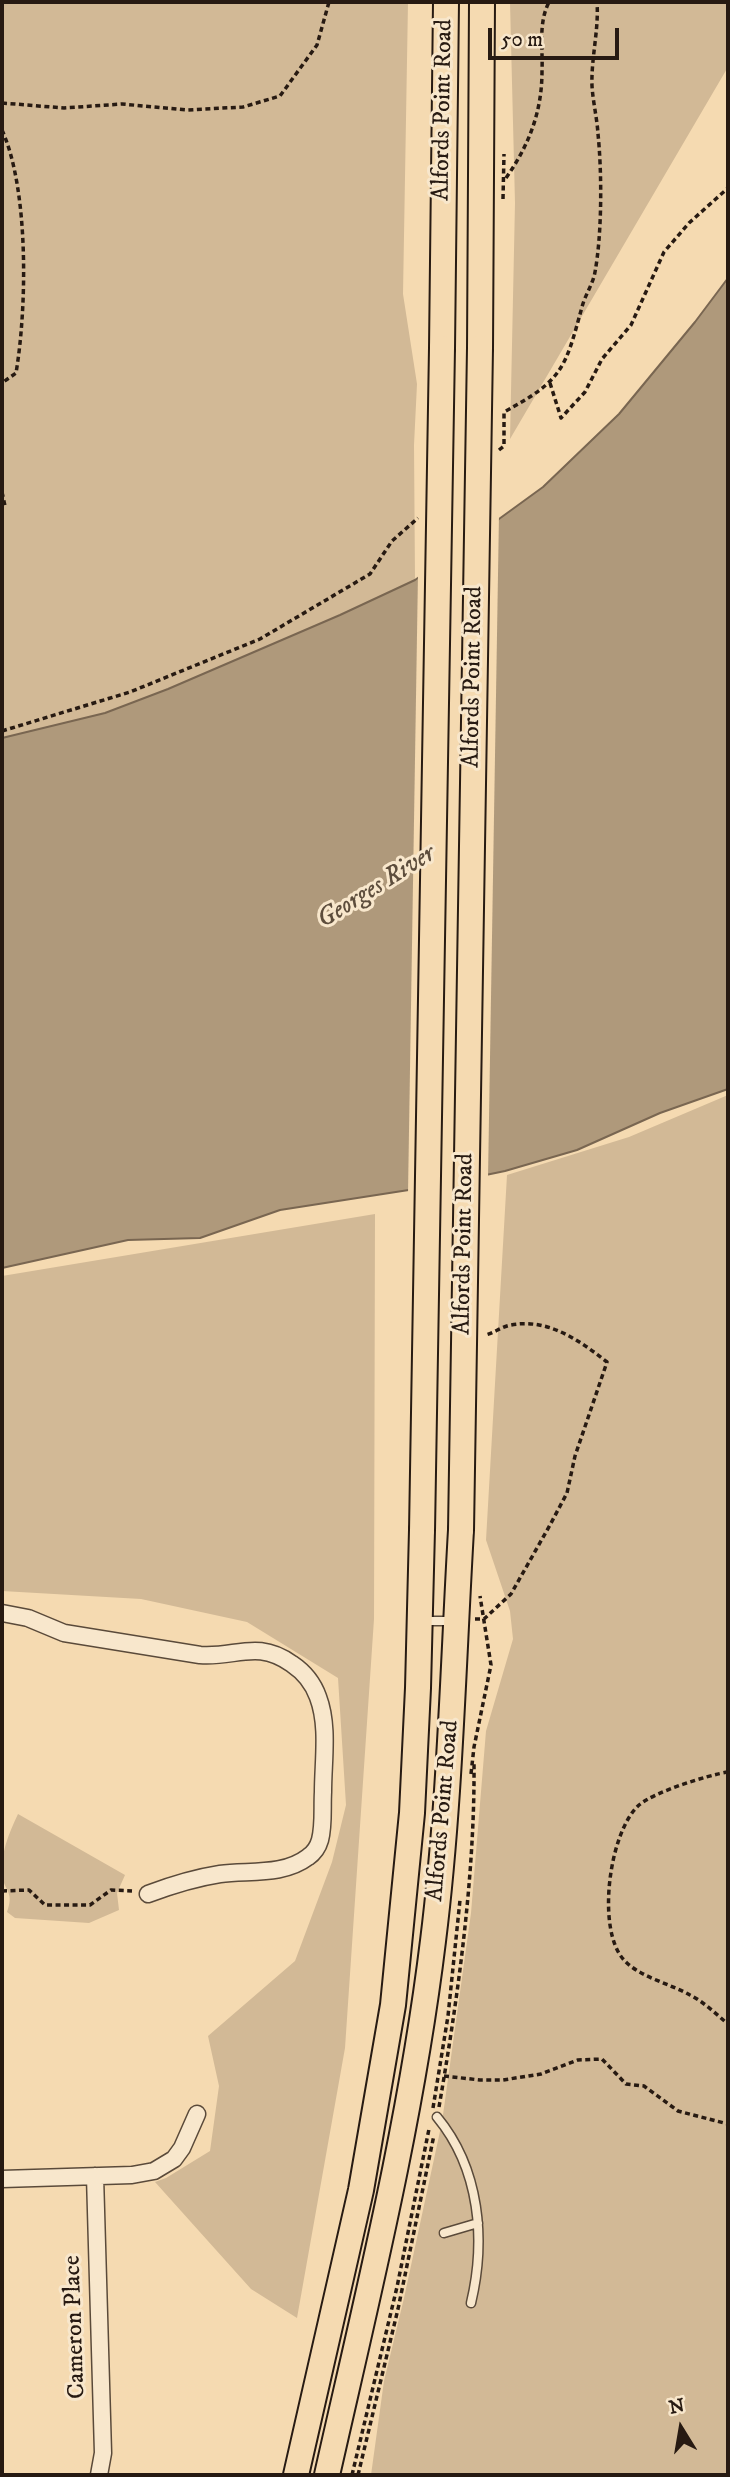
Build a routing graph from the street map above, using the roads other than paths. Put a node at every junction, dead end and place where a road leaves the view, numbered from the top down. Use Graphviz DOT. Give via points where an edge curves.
graph roads {
  1 [pos="446,2"];
  2 [pos="482,2"];
  3 [pos="2,1613"];
  4 [pos="419,1621"];
  5 [pos="456,1621"];
  6 [pos="148,1894"];
  7 [pos="197,2114"];
  8 [pos="437,2118"];
  9 [pos="95,2176"];
  10 [pos="2,2179"];
  11 [pos="478,2223"];
  12 [pos="444,2233"];
  13 [pos="471,2303"];
  14 [pos="99,2475"];
  15 [pos="296,2475"];
  16 [pos="327,2475"];
  1 -- 4 [label="highway, Alfords Point Road, bridge"];
  2 -- 5 [label="highway, Alfords Point Road, bridge" via="480,348"];
  3 -- 6 [label="street" via="64,1633 200,1655 263,1651 290,1662 313,1686 324,1736 320,1839 311,1855 281,1869 187,1880"];
  4 -- 5 [label="lane"];
  4 -- 15 [label="highway, Alfords Point Road" via="412,1814 389,2030 354,2227"];
  5 -- 16 [label="highway, Alfords Point Road" via="445,1819 428,1976 393,2185"];
  7 -- 9 [label="street" via="183,2148 164,2166 144,2174"];
  8 -- 11 [label="lane" via="466,2170"];
  9 -- 10 [label="street"];
  9 -- 14 [label="street, Cameron Place" via="103,2453"];
  11 -- 12 [label="lane"];
  11 -- 13 [label="lane" via="478,2267"];
}
